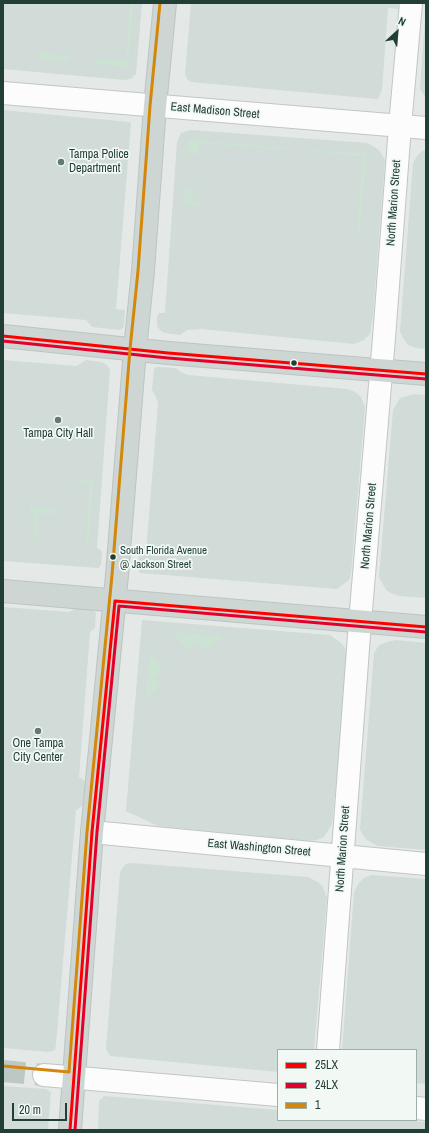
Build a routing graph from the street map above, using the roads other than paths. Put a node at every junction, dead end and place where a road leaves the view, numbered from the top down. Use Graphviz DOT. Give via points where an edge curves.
graph roads {
  1 [pos="165,3"];
  2 [pos="411,3"];
  3 [pos="3,93"];
  4 [pos="155,106"];
  5 [pos="400,126"];
  6 [pos="426,128"];
  7 [pos="3,336"];
  8 [pos="135,349"];
  9 [pos="381,371"];
  10 [pos="426,374"];
  11 [pos="3,591"];
  12 [pos="115,601"];
  13 [pos="360,622"];
  14 [pos="426,627"];
  15 [pos="92,832"];
  16 [pos="342,856"];
  17 [pos="426,864"];
  18 [pos="328,1049"];
  19 [pos="44,1074"];
  20 [pos="74,1077"];
  21 [pos="277,1096"];
  22 [pos="70,1130"];
  1 -- 4 [label="main road"];
  2 -- 5 [label="street, North Marion Street"];
  3 -- 4 [label="street, East Madison Street"];
  4 -- 5 [label="street, East Madison Street"];
  4 -- 8 [label="main road"];
  5 -- 6 [label="street, East Madison Street"];
  5 -- 9 [label="street, North Marion Street"];
  7 -- 8 [label="main road"];
  8 -- 9 [label="main road"];
  8 -- 12 [label="main road"];
  9 -- 10 [label="main road"];
  9 -- 13 [label="street, North Marion Street"];
  11 -- 12 [label="main road"];
  12 -- 13 [label="main road"];
  12 -- 15 [label="main road"];
  13 -- 14 [label="main road"];
  13 -- 16 [label="street, North Marion Street"];
  15 -- 16 [label="street, East Washington Street"];
  15 -- 20 [label="main road"];
  16 -- 17 [label="street, East Washington Street"];
  16 -- 18 [label="street, North Marion Street"];
  19 -- 20 [label="street"];
  20 -- 21 [label="street"];
  20 -- 22 [label="main road"];
}
